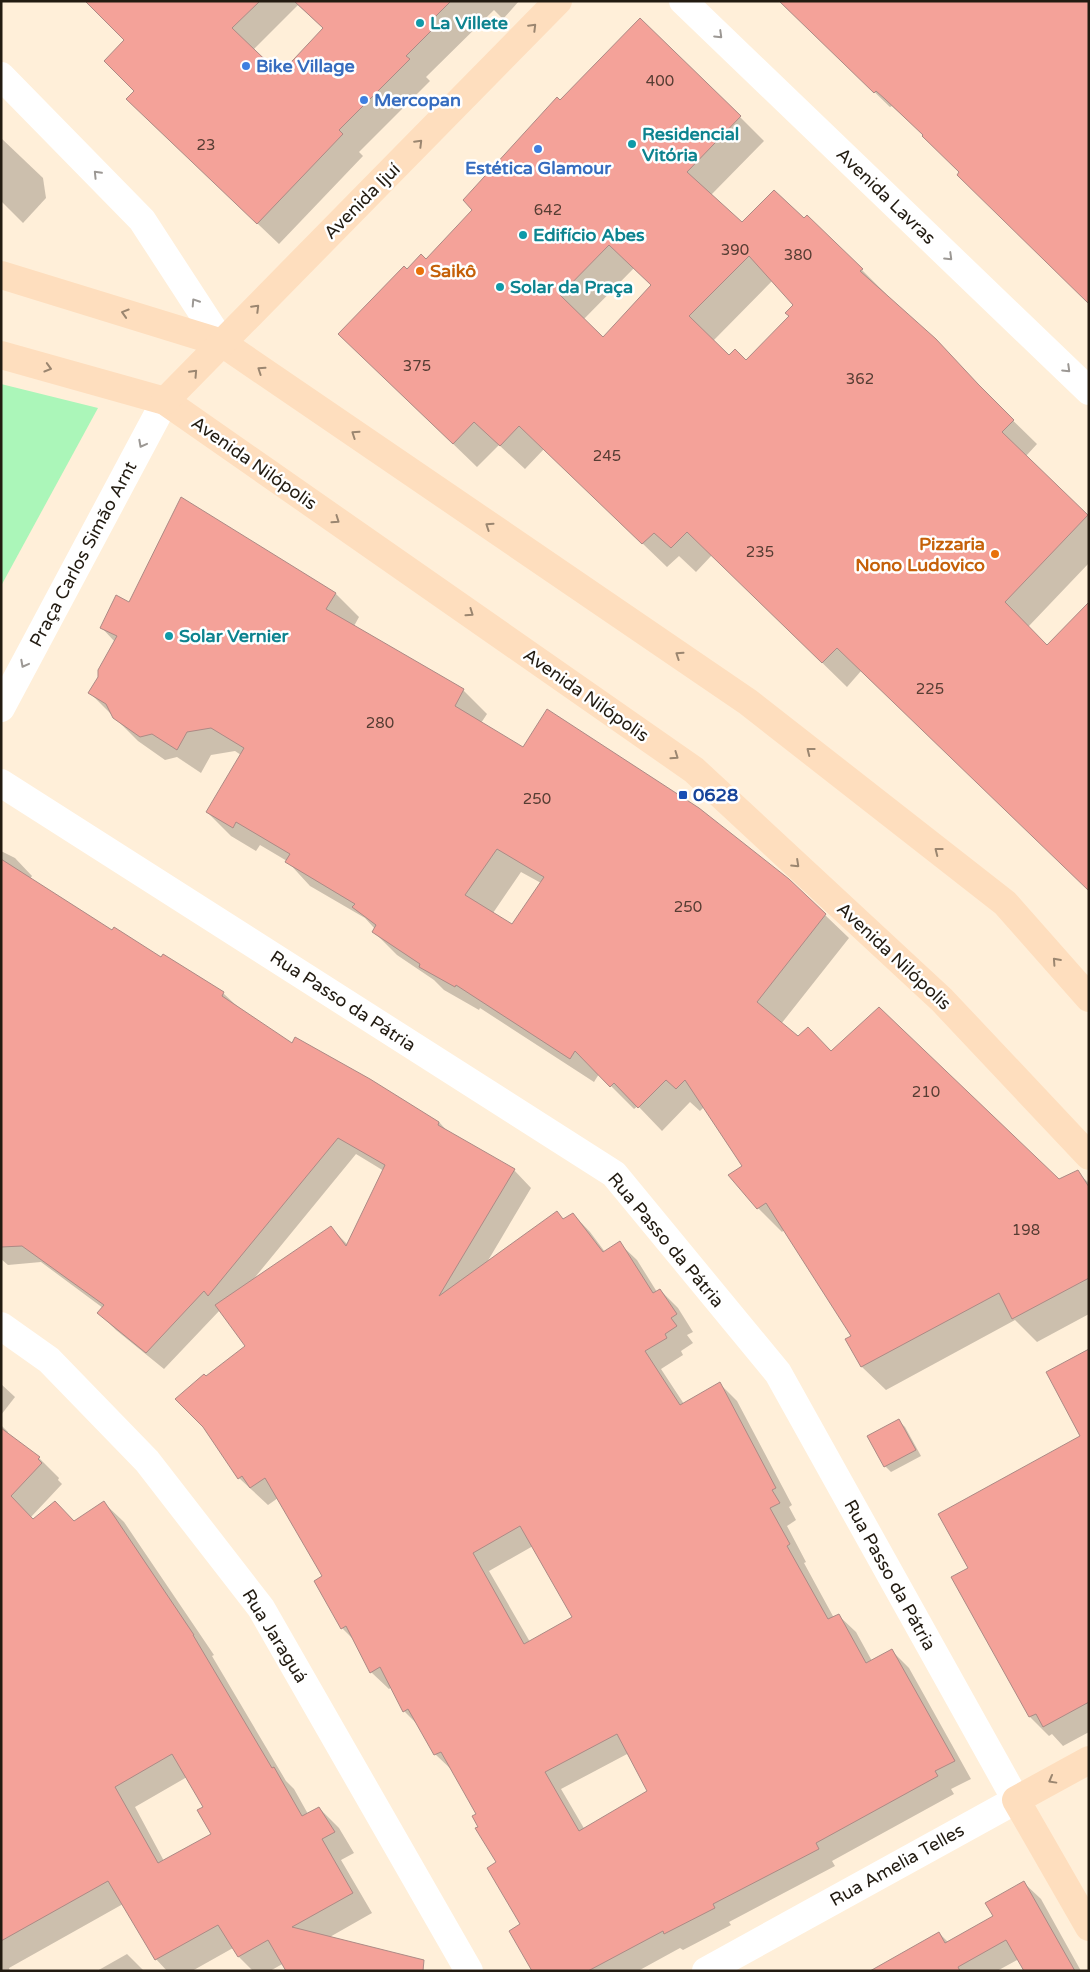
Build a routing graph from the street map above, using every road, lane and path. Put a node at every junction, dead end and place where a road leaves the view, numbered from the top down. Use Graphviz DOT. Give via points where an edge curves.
graph roads {
  1 [pos="558,1"];
  2 [pos="684,1"];
  3 [pos="1,76"];
  4 [pos="1,275"];
  5 [pos="222,343"];
  6 [pos="1,355"];
  7 [pos="1089,390"];
  8 [pos="165,401"];
  9 [pos="1,708"];
  10 [pos="1,783"];
  11 [pos="1089,998"];
  12 [pos="1089,1156"];
  13 [pos="1,1326"];
  14 [pos="1089,1760"];
  15 [pos="1016,1800"];
  16 [pos="1089,1927"];
  17 [pos="469,1971"];
  18 [pos="706,1971"];
  5 -- 1 [label="main road, Avenida Ijuí, one-way"];
  2 -- 7 [label="street, Avenida Lavras, one-way"];
  5 -- 3 [label="street, one-way" via="142,220"];
  5 -- 4 [label="main road, one-way"];
  8 -- 5 [label="main road, Avenida Ijuí, one-way"];
  11 -- 5 [label="main road, one-way" via="1005,903 748,702"];
  6 -- 8 [label="main road, Avenida Nilópolis, one-way"];
  8 -- 9 [label="street, Praça Carlos Simão Arnt, one-way"];
  8 -- 12 [label="main road, Avenida Nilópolis, one-way" via="694,770 942,1000"];
  10 -- 15 [label="street, Rua Passo da Pátria" via="614,1174 778,1374"];
  13 -- 17 [label="street, Rua Jaraguá" via="49,1360 147,1460 261,1608"];
  14 -- 15 [label="main road, Rua Amelia Telles, one-way"];
  15 -- 16 [label="main road, Rua Passo da Pátria"];
  15 -- 18 [label="street, Rua Amelia Telles"];
}
